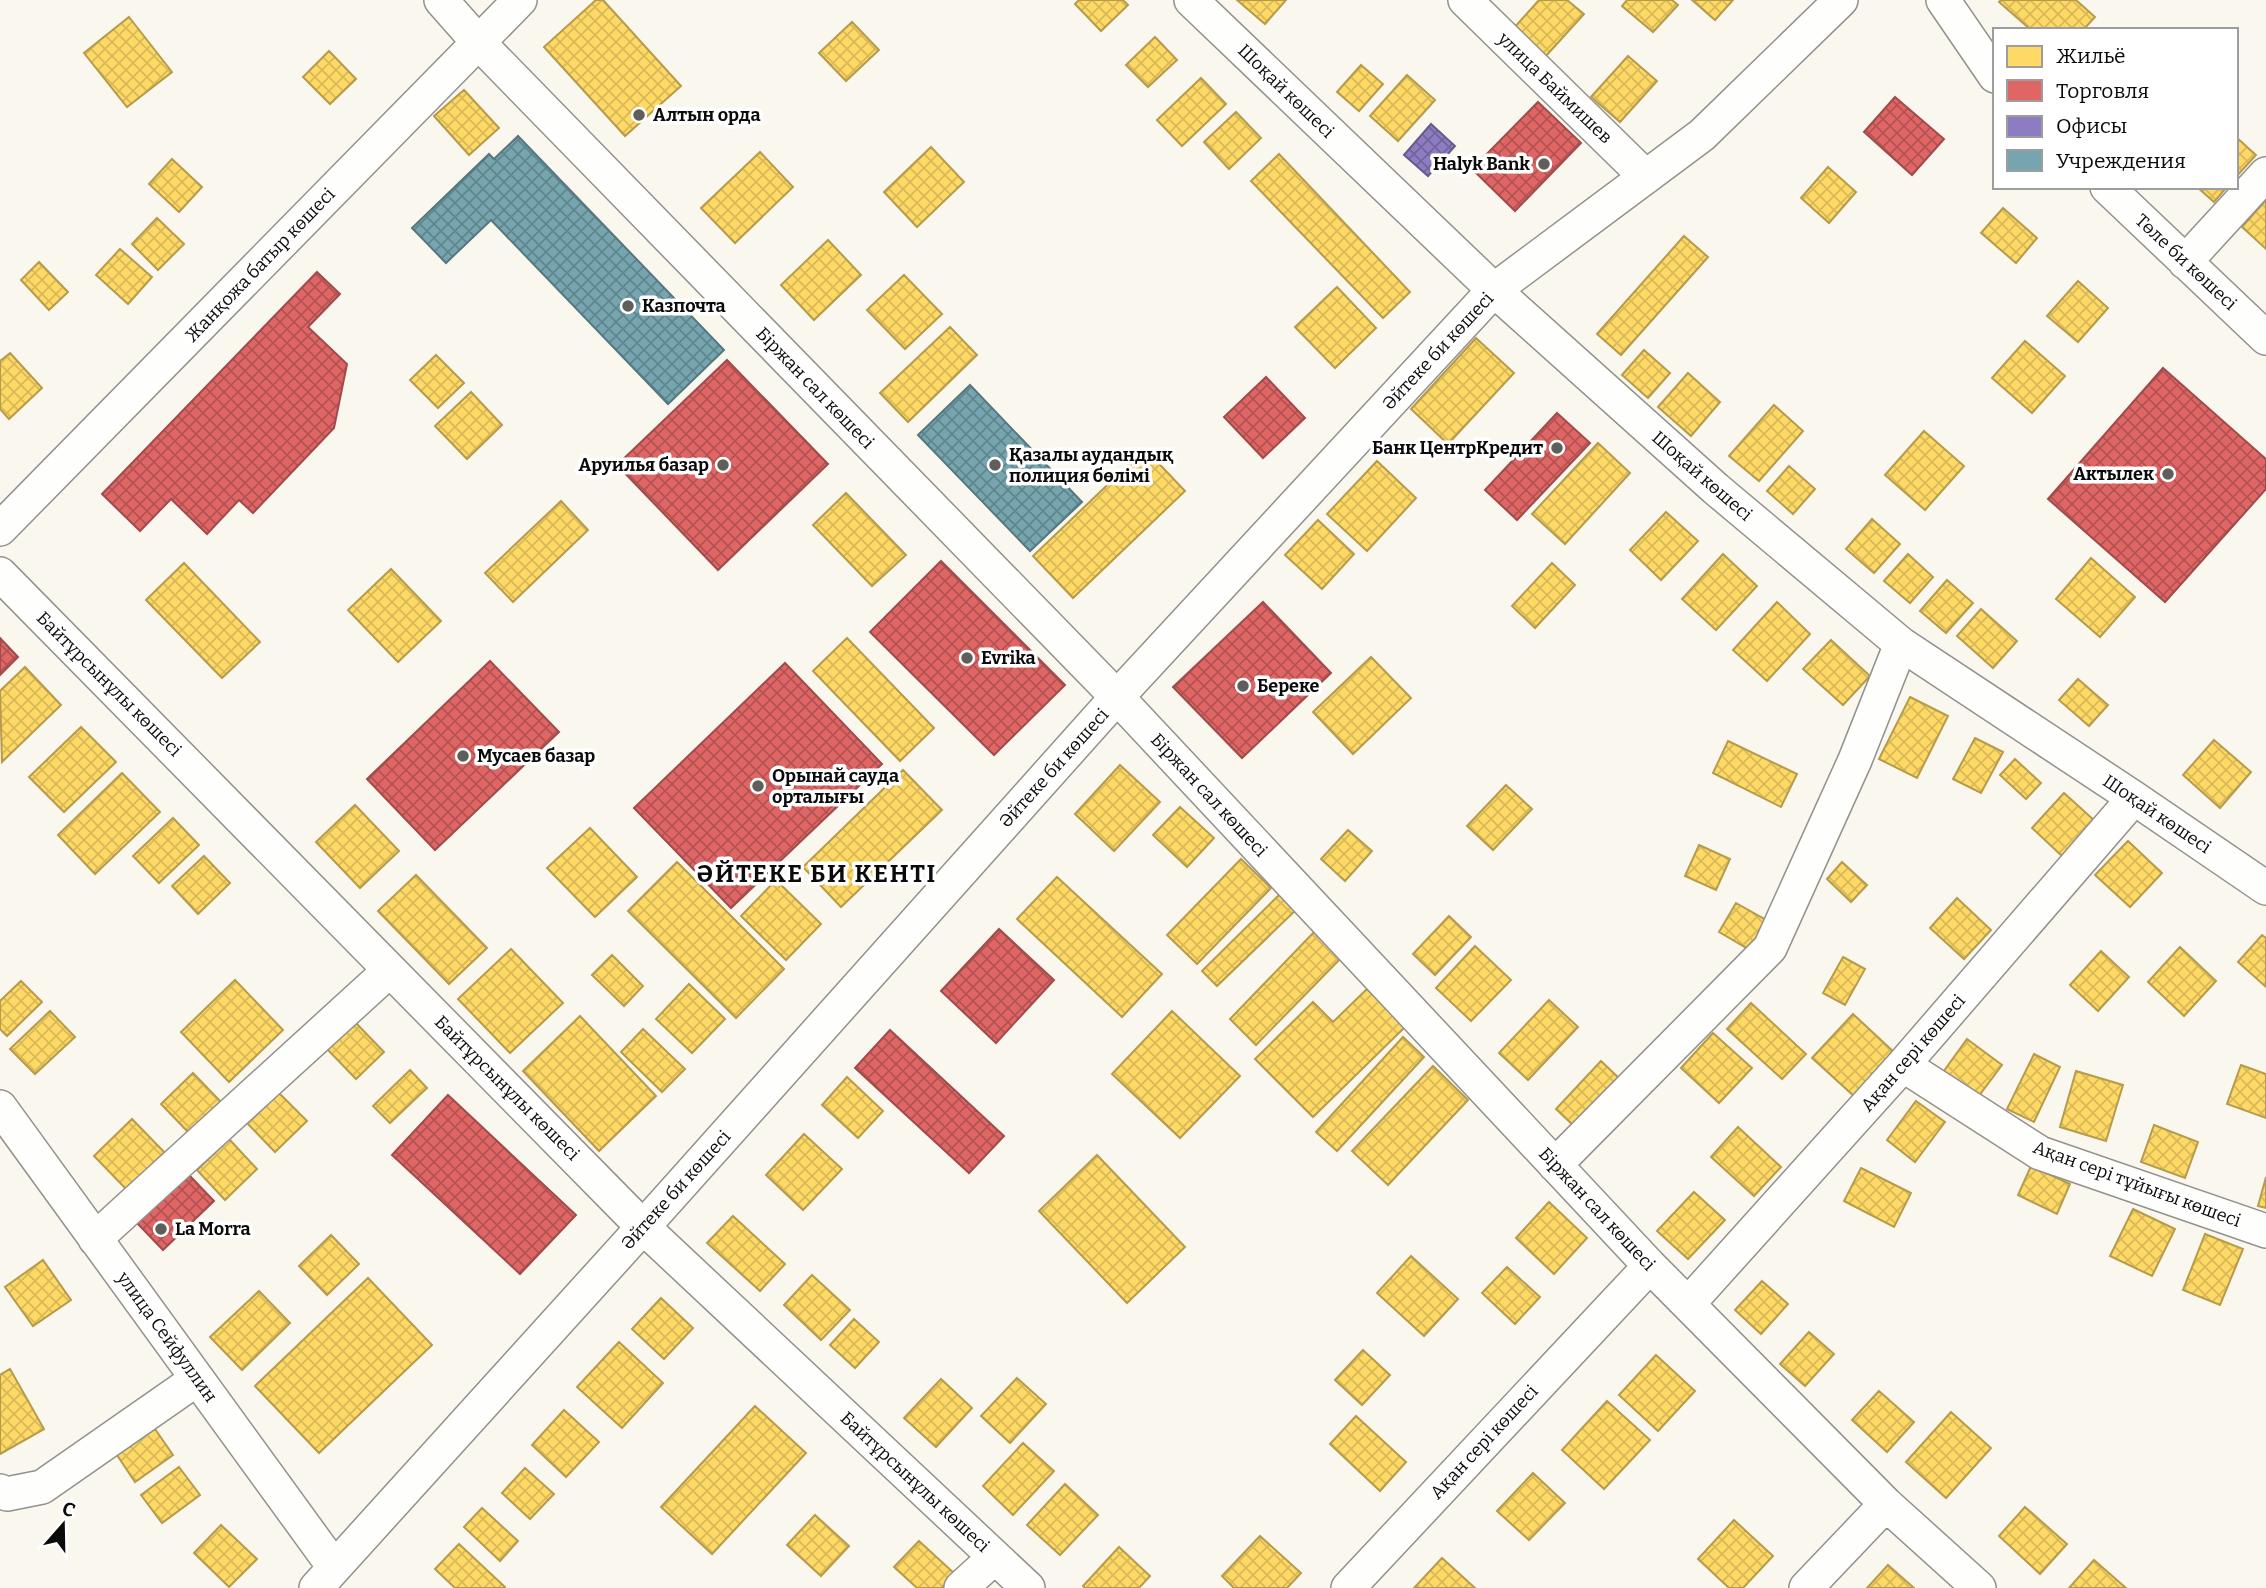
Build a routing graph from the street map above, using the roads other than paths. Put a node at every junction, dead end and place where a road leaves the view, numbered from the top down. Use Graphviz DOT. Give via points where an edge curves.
graph roads {
  1 [pos="441,0"];
  2 [pos="520,0"];
  3 [pos="1191,0"];
  4 [pos="1465,0"];
  5 [pos="1841,0"];
  6 [pos="1943,0"];
  7 [pos="478,42"];
  8 [pos="1993,73"];
  9 [pos="2266,174"];
  10 [pos="1646,177"];
  11 [pos="2108,189"];
  12 [pos="2185,261"];
  13 [pos="1494,290"];
  14 [pos="2266,338"];
  15 [pos="0,529"];
  16 [pos="0,574"];
  17 [pos="1901,644"];
  18 [pos="1117,697"];
  19 [pos="2134,797"];
  20 [pos="2266,888"];
  21 [pos="390,970"];
  22 [pos="1903,1065"];
  23 [pos="0,1107"];
  24 [pos="1555,1165"];
  25 [pos="643,1227"];
  26 [pos="2266,1231"];
  27 [pos="95,1239"];
  28 [pos="1650,1266"];
  29 [pos="1688,1304"];
  30 [pos="197,1379"];
  31 [pos="0,1491"];
  32 [pos="1886,1504"];
  33 [pos="995,1557"];
  34 [pos="325,1578"];
  35 [pos="961,1588"];
  36 [pos="1028,1588"];
  37 [pos="1348,1588"];
  38 [pos="1806,1588"];
  39 [pos="1979,1588"];
  1 -- 7 [label="street, Біржан сал көшесі"];
  2 -- 7 [label="street, Жанқожа батыр көшесі"];
  3 -- 13 [label="street, Шоқай көшесі"];
  4 -- 10 [label="street, улица Баймишев"];
  5 -- 10 [label="street, Әйтеке би көшесі" via="1702,135"];
  6 -- 8 [label="street"];
  7 -- 15 [label="street, Жанқожа батыр көшесі"];
  7 -- 18 [label="street, Біржан сал көшесі"];
  9 -- 12 [label="street"];
  10 -- 13 [label="street, Әйтеке би көшесі"];
  11 -- 12 [label="street, Төле би көшесі"];
  12 -- 14 [label="street, Төле би көшесі"];
  13 -- 17 [label="street, Шоқай көшесі" via="1716,489"];
  13 -- 18 [label="street, Әйтеке би көшесі"];
  16 -- 21 [label="street, Байтұрсынұлы көшесі"];
  17 -- 19 [label="street, Шоқай көшесі"];
  17 -- 24 [label="street" via="1855,760 1770,948"];
  18 -- 24 [label="street, Біржан сал көшесі"];
  18 -- 25 [label="street, Әйтеке би көшесі"];
  19 -- 20 [label="street, Шоқай көшесі"];
  19 -- 22 [label="street, Ақан сері көшесі"];
  21 -- 25 [label="street, Байтұрсынұлы көшесі"];
  21 -- 27 [label="street"];
  22 -- 26 [label="street, Ақан сері тұйығы көшесі" via="2040,1153"];
  22 -- 29 [label="street, Ақан сері көшесі"];
  23 -- 27 [label="street, улица Сейфуллин"];
  24 -- 28 [label="street, Біржан сал көшесі"];
  25 -- 33 [label="street, Байтұрсынұлы көшесі"];
  25 -- 34 [label="street, Әйтеке би көшесі"];
  27 -- 30 [label="street, улица Сейфуллин"];
  28 -- 29 [label="street, Біржан сал көшесі"];
  28 -- 37 [label="street, Ақан сері көшесі"];
  29 -- 32 [label="street, Біржан сал көшесі"];
  30 -- 31 [label="street" via="42,1487 7,1494"];
  30 -- 34 [label="street, улица Сейфуллин"];
  32 -- 38 [label="street"];
  32 -- 39 [label="street, Біржан сал көшесі"];
  33 -- 35 [label="street"];
  33 -- 36 [label="street, Байтұрсынұлы көшесі"];
}
